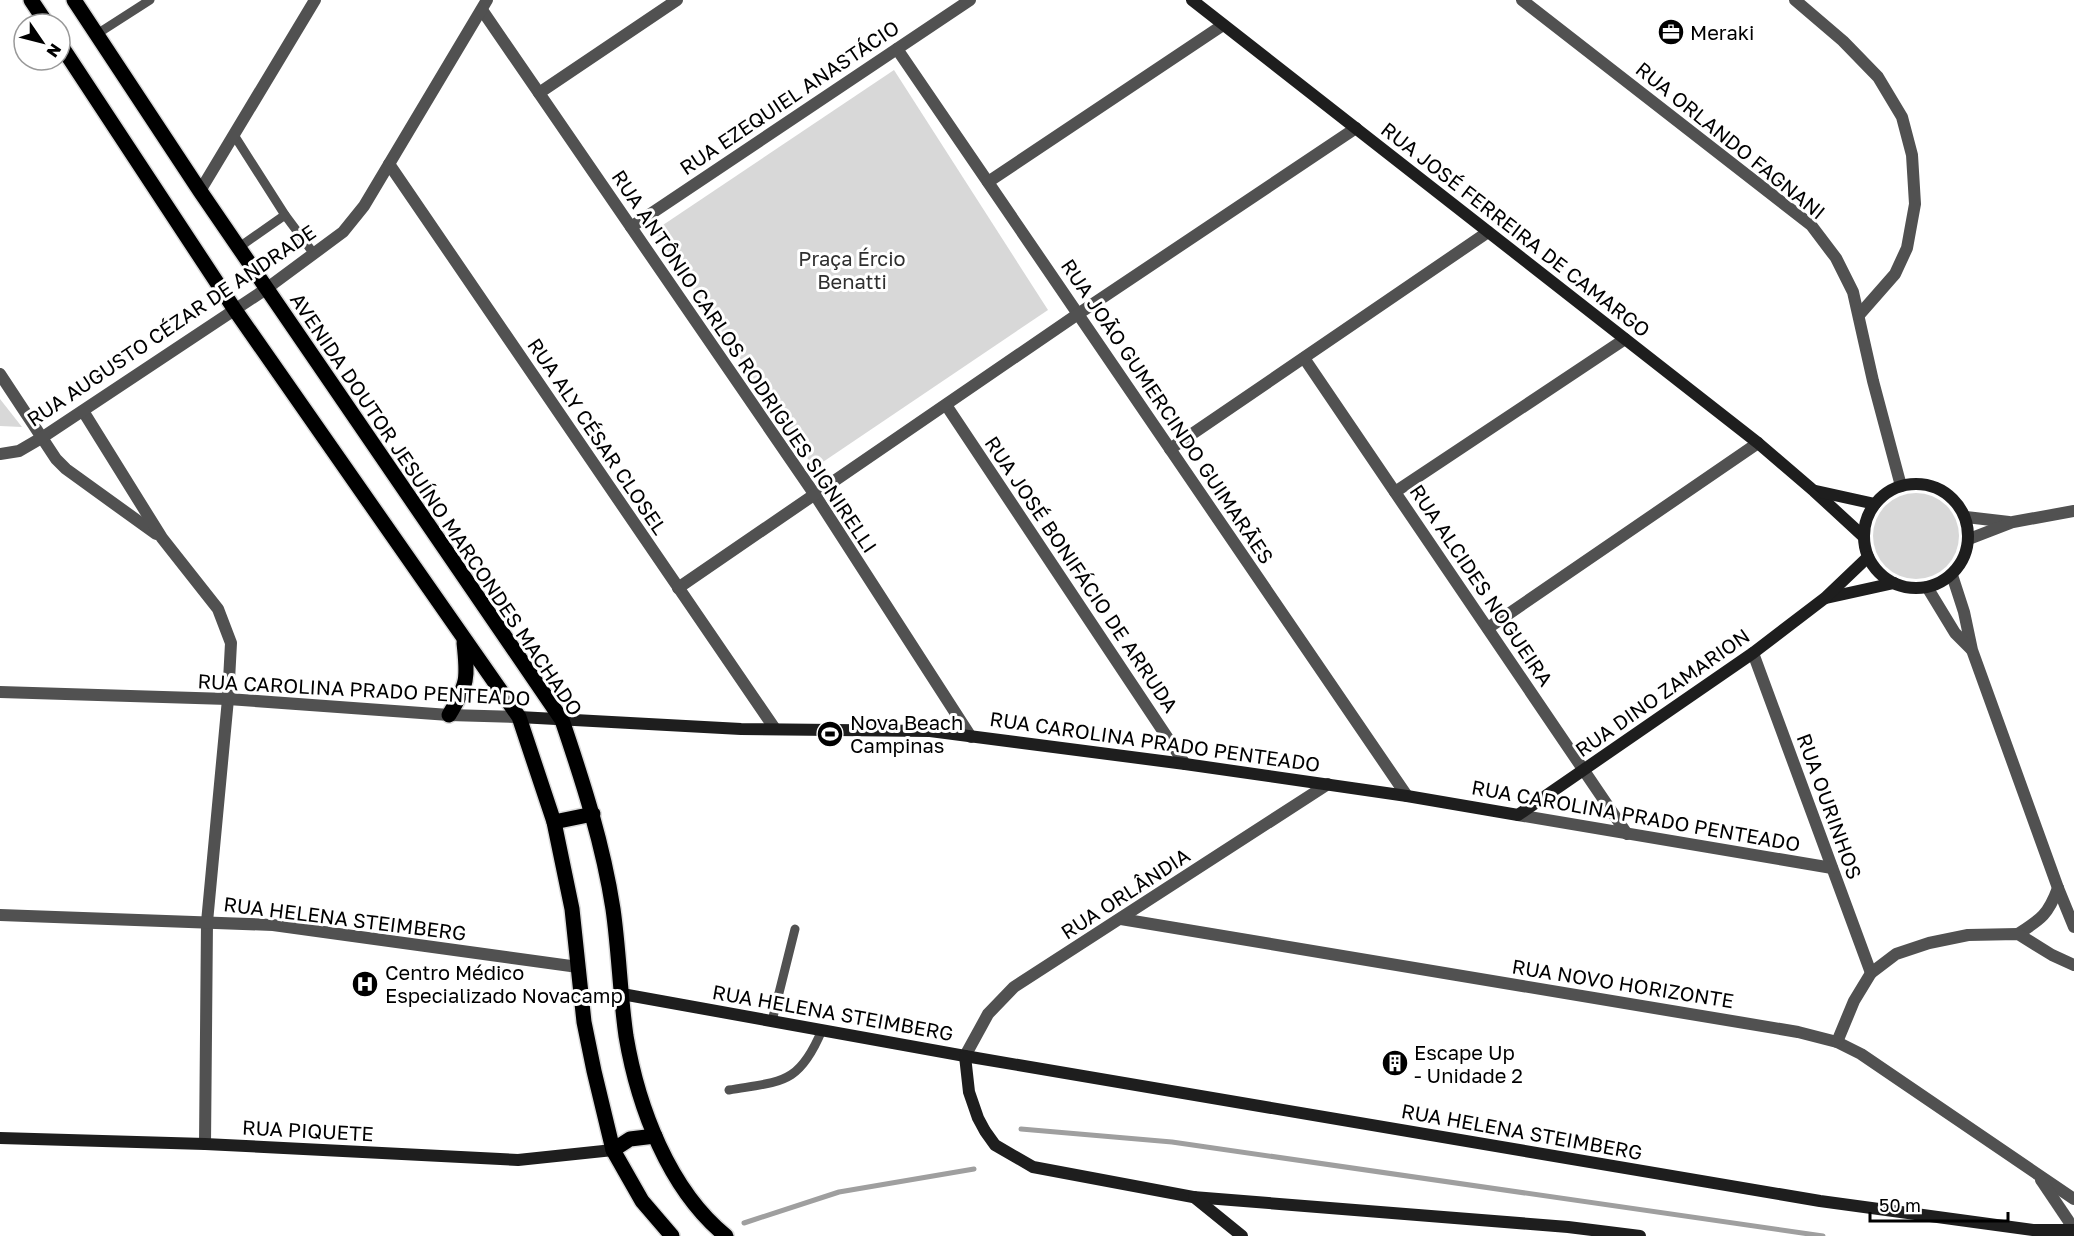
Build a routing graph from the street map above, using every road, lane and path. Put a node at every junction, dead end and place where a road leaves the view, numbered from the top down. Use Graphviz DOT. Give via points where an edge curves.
graph roads {
  1 [pos="74,0"];
  2 [pos="150,0"];
  3 [pos="315,0"];
  4 [pos="677,0"];
  5 [pos="970,0"];
  6 [pos="1192,0"];
  7 [pos="1522,0"];
  8 [pos="1795,0"];
  9 [pos="485,5"];
  10 [pos="1223,25"];
  11 [pos="97,34"];
  12 [pos="897,49"];
  13 [pos="72,62"];
  14 [pos="538,93"];
  15 [pos="1356,128"];
  16 [pos="234,135"];
  17 [pos="389,165"];
  18 [pos="988,182"];
  19 [pos="200,191"];
  20 [pos="285,215"];
  21 [pos="631,227"];
  22 [pos="1488,232"];
  23 [pos="238,248"];
  24 [pos="314,254"];
  25 [pos="266,289"];
  26 [pos="235,310"];
  27 [pos="1078,314"];
  28 [pos="1859,315"];
  29 [pos="1625,339"];
  30 [pos="1304,358"];
  31 [pos="0,374"];
  32 [pos="946,405"];
  33 [pos="82,411"];
  34 [pos="43,437"];
  35 [pos="1758,443"];
  36 [pos="1170,449"];
  37 [pos="0,454"];
  38 [pos="1900,486"];
  39 [pos="1814,490"];
  40 [pos="1395,492"];
  41 [pos="815,495"];
  42 [pos="1875,504"];
  43 [pos="2074,511"];
  44 [pos="1966,517"];
  45 [pos="2013,522"];
  46 [pos="1864,537"];
  47 [pos="162,538"];
  48 [pos="1969,540"];
  49 [pos="1868,557"];
  50 [pos="1952,575"];
  51 [pos="1894,583"];
  52 [pos="1927,587"];
  53 [pos="678,588"];
  54 [pos="1825,598"];
  55 [pos="1488,628"];
  56 [pos="464,640"];
  57 [pos="1972,650"];
  58 [pos="1753,653"];
  59 [pos="0,692"];
  60 [pos="228,699"];
  61 [pos="449,715"];
  62 [pos="519,717"];
  63 [pos="562,720"];
  64 [pos="775,729"];
  65 [pos="971,736"];
  66 [pos="1185,764"];
  67 [pos="1584,769"];
  68 [pos="1328,784"];
  69 [pos="1407,796"];
  70 [pos="593,814"];
  71 [pos="1518,815"];
  72 [pos="554,822"];
  73 [pos="1627,834"];
  74 [pos="1832,868"];
  75 [pos="2058,888"];
  76 [pos="0,915"];
  77 [pos="1121,919"];
  78 [pos="207,922"];
  79 [pos="2074,927"];
  80 [pos="795,929"];
  81 [pos="2018,934"];
  82 [pos="2074,965"];
  83 [pos="578,967"];
  84 [pos="1871,973"];
  85 [pos="622,994"];
  86 [pos="772,1021"];
  87 [pos="822,1030"];
  88 [pos="1837,1042"];
  89 [pos="965,1056"];
  90 [pos="729,1090"];
  91 [pos="655,1136"];
  92 [pos="0,1138"];
  93 [pos="205,1144"];
  94 [pos="613,1150"];
  95 [pos="2038,1177"];
  96 [pos="1194,1197"];
  97 [pos="2074,1199"];
  98 [pos="2074,1230"];
  99 [pos="672,1236"];
  100 [pos="726,1236"];
  101 [pos="1242,1236"];
  102 [pos="1640,1236"];
  1 -- 11 [label="main road, AVENIDA DOUTOR JESUÍNO MARCONDES MACHADO"];
  2 -- 11 [label="lane"];
  3 -- 16 [label="street"];
  4 -- 14 [label="street"];
  5 -- 12 [label="street, RUA EZEQUIEL ANASTÁCIO"];
  6 -- 10 [label="street, RUA JOSÉ FERREIRA DE CAMARGO"];
  7 -- 28 [label="street, RUA ORLANDO FAGNANI" via="1811,225 1836,258"];
  8 -- 28 [label="street" via="1878,77 1902,117 1912,155 1915,204 1907,248 1895,274"];
  9 -- 14 [label="street, RUA ANTÔNIO CARLOS RODRIGUES SIGNIRELLI"];
  9 -- 17 [label="street, RUA AUGUSTO CÉZAR DE ANDRADE"];
  10 -- 15 [label="street, RUA JOSÉ FERREIRA DE CAMARGO"];
  10 -- 18 [label="street"];
  11 -- 19 [label="main road, AVENIDA DOUTOR JESUÍNO MARCONDES MACHADO"];
  12 -- 18 [label="street, RUA JOÃO GUMERCINDO GUIMARÃES"];
  12 -- 21 [label="street, RUA EZEQUIEL ANASTÁCIO"];
  13 -- 26 [label="main road"];
  14 -- 21 [label="street, RUA ANTÔNIO CARLOS RODRIGUES SIGNIRELLI"];
  15 -- 22 [label="street, RUA JOSÉ FERREIRA DE CAMARGO"];
  15 -- 27 [label="street"];
  16 -- 19 [label="street"];
  16 -- 20 [label="lane"];
  17 -- 24 [label="street, RUA AUGUSTO CÉZAR DE ANDRADE" via="343,232"];
  17 -- 53 [label="street, RUA ALY CÉSAR CLOSEL"];
  18 -- 27 [label="street, RUA JOÃO GUMERCINDO GUIMARÃES"];
  19 -- 23 [label="main road, AVENIDA DOUTOR JESUÍNO MARCONDES MACHADO"];
  20 -- 23 [label="lane"];
  20 -- 24 [label="lane"];
  21 -- 41 [label="street, RUA ANTÔNIO CARLOS RODRIGUES SIGNIRELLI"];
  22 -- 29 [label="street, RUA JOSÉ FERREIRA DE CAMARGO"];
  22 -- 30 [label="street"];
  23 -- 25 [label="main road, AVENIDA DOUTOR JESUÍNO MARCONDES MACHADO"];
  24 -- 25 [label="street, RUA AUGUSTO CÉZAR DE ANDRADE"];
  25 -- 26 [label="street, RUA AUGUSTO CÉZAR DE ANDRADE"];
  25 -- 63 [label="main road, AVENIDA DOUTOR JESUÍNO MARCONDES MACHADO"];
  26 -- 33 [label="street, RUA AUGUSTO CÉZAR DE ANDRADE"];
  26 -- 56 [label="main road"];
  27 -- 32 [label="street"];
  27 -- 36 [label="street, RUA JOÃO GUMERCINDO GUIMARÃES"];
  28 -- 38 [label="street, RUA ORLANDO FAGNANI"];
  29 -- 35 [label="street, RUA JOSÉ FERREIRA DE CAMARGO"];
  29 -- 40 [label="street"];
  30 -- 36 [label="street"];
  30 -- 40 [label="street, RUA ALCIDES NOGUEIRA"];
  31 -- 34 [label="street"];
  32 -- 41 [label="street"];
  32 -- 66 [label="street, RUA JOSÉ BONIFÁCIO DE ARRUDA"];
  33 -- 34 [label="street, RUA AUGUSTO CÉZAR DE ANDRADE"];
  33 -- 47 [label="street"];
  34 -- 37 [label="street, RUA AUGUSTO CÉZAR DE ANDRADE" via="19,451"];
  34 -- 47 [label="street" via="66,469"];
  35 -- 39 [label="street, RUA JOSÉ FERREIRA DE CAMARGO"];
  35 -- 55 [label="street"];
  36 -- 69 [label="street, RUA JOÃO GUMERCINDO GUIMARÃES"];
  38 -- 42 [label="street"];
  38 -- 44 [label="street" via="1916,483 1946,492"];
  39 -- 42 [label="street, RUA JOSÉ FERREIRA DE CAMARGO"];
  39 -- 46 [label="street, RUA JOSÉ FERREIRA DE CAMARGO"];
  40 -- 55 [label="street, RUA ALCIDES NOGUEIRA"];
  41 -- 53 [label="street"];
  41 -- 65 [label="street, RUA ANTÔNIO CARLOS RODRIGUES SIGNIRELLI"];
  42 -- 46 [label="street"];
  43 -- 45 [label="street"];
  44 -- 45 [label="street"];
  44 -- 48 [label="street"];
  45 -- 48 [label="street"];
  46 -- 49 [label="street"];
  47 -- 60 [label="street" via="218,609 231,643"];
  48 -- 50 [label="street"];
  49 -- 51 [label="street"];
  49 -- 54 [label="street, RUA DINO ZAMARION"];
  50 -- 52 [label="street"];
  50 -- 57 [label="street"];
  51 -- 52 [label="street" via="1910,588"];
  51 -- 54 [label="street, RUA DINO ZAMARION"];
  52 -- 57 [label="street" via="1955,633"];
  53 -- 64 [label="street, RUA ALY CÉSAR CLOSEL"];
  54 -- 58 [label="street, RUA DINO ZAMARION"];
  55 -- 67 [label="street, RUA ALCIDES NOGUEIRA"];
  56 -- 61 [label="main road" via="464,689"];
  56 -- 62 [label="main road"];
  57 -- 75 [label="street"];
  58 -- 67 [label="street, RUA DINO ZAMARION"];
  58 -- 74 [label="street, RUA OURINHOS"];
  59 -- 60 [label="street, RUA CAROLINA PRADO PENTEADO"];
  60 -- 61 [label="street, RUA CAROLINA PRADO PENTEADO"];
  60 -- 78 [label="street"];
  61 -- 62 [label="street, RUA CAROLINA PRADO PENTEADO"];
  62 -- 63 [label="street, RUA CAROLINA PRADO PENTEADO"];
  62 -- 72 [label="main road"];
  63 -- 64 [label="street, RUA CAROLINA PRADO PENTEADO"];
  63 -- 70 [label="main road, AVENIDA DOUTOR JESUÍNO MARCONDES MACHADO"];
  64 -- 65 [label="street, RUA CAROLINA PRADO PENTEADO"];
  65 -- 66 [label="street, RUA CAROLINA PRADO PENTEADO"];
  66 -- 68 [label="street, RUA CAROLINA PRADO PENTEADO"];
  67 -- 71 [label="street, RUA DINO ZAMARION"];
  67 -- 73 [label="street, RUA ALCIDES NOGUEIRA"];
  68 -- 69 [label="street, RUA CAROLINA PRADO PENTEADO"];
  68 -- 77 [label="street, RUA ORLÂNDIA"];
  69 -- 71 [label="street, RUA CAROLINA PRADO PENTEADO"];
  70 -- 72 [label="main road"];
  70 -- 85 [label="main road, AVENIDA DOUTOR JESUÍNO MARCONDES MACHADO" via="612,908"];
  71 -- 73 [label="street, RUA CAROLINA PRADO PENTEADO"];
  72 -- 83 [label="main road" via="572,909"];
  73 -- 74 [label="street, RUA CAROLINA PRADO PENTEADO"];
  74 -- 84 [label="street, RUA OURINHOS"];
  75 -- 79 [label="street"];
  75 -- 81 [label="street" via="2051,907 2039,921"];
  76 -- 78 [label="street, RUA HELENA STEIMBERG"];
  77 -- 88 [label="street, RUA NOVO HORIZONTE" via="1798,1032"];
  77 -- 89 [label="street, RUA ORLÂNDIA" via="1014,987 988,1014"];
  78 -- 83 [label="street, RUA HELENA STEIMBERG" via="273,925"];
  78 -- 93 [label="street"];
  80 -- 86 [label="lane"];
  81 -- 82 [label="street"];
  81 -- 84 [label="street" via="1968,935 1929,943 1896,954"];
  83 -- 94 [label="main road" via="586,1032"];
  84 -- 88 [label="street"];
  85 -- 86 [label="street, RUA HELENA STEIMBERG"];
  85 -- 91 [label="main road, AVENIDA DOUTOR JESUÍNO MARCONDES MACHADO" via="634,1075"];
  86 -- 87 [label="street, RUA HELENA STEIMBERG"];
  87 -- 89 [label="street, RUA HELENA STEIMBERG"];
  87 -- 90 [label="lane" via="806,1063 784,1081"];
  88 -- 95 [label="street, RUA NOVO HORIZONTE" via="1861,1054"];
  89 -- 96 [label="street, RUA HELENA STEIMBERG" via="969,1092 978,1118 995,1145 1013,1157 1033,1167"];
  89 -- 98 [label="street, RUA HELENA STEIMBERG" via="1820,1201 2033,1230"];
  91 -- 94 [label="main road" via="630,1139"];
  91 -- 100 [label="main road, AVENIDA DOUTOR JESUÍNO MARCONDES MACHADO" via="684,1191"];
  92 -- 93 [label="street, RUA PIQUETE"];
  93 -- 94 [label="street, RUA PIQUETE" via="518,1160"];
  94 -- 99 [label="main road" via="642,1201"];
  95 -- 97 [label="street, RUA NOVO HORIZONTE"];
  95 -- 98 [label="street"];
  96 -- 101 [label="street"];
  96 -- 102 [label="street, RUA HELENA STEIMBERG"];
}
